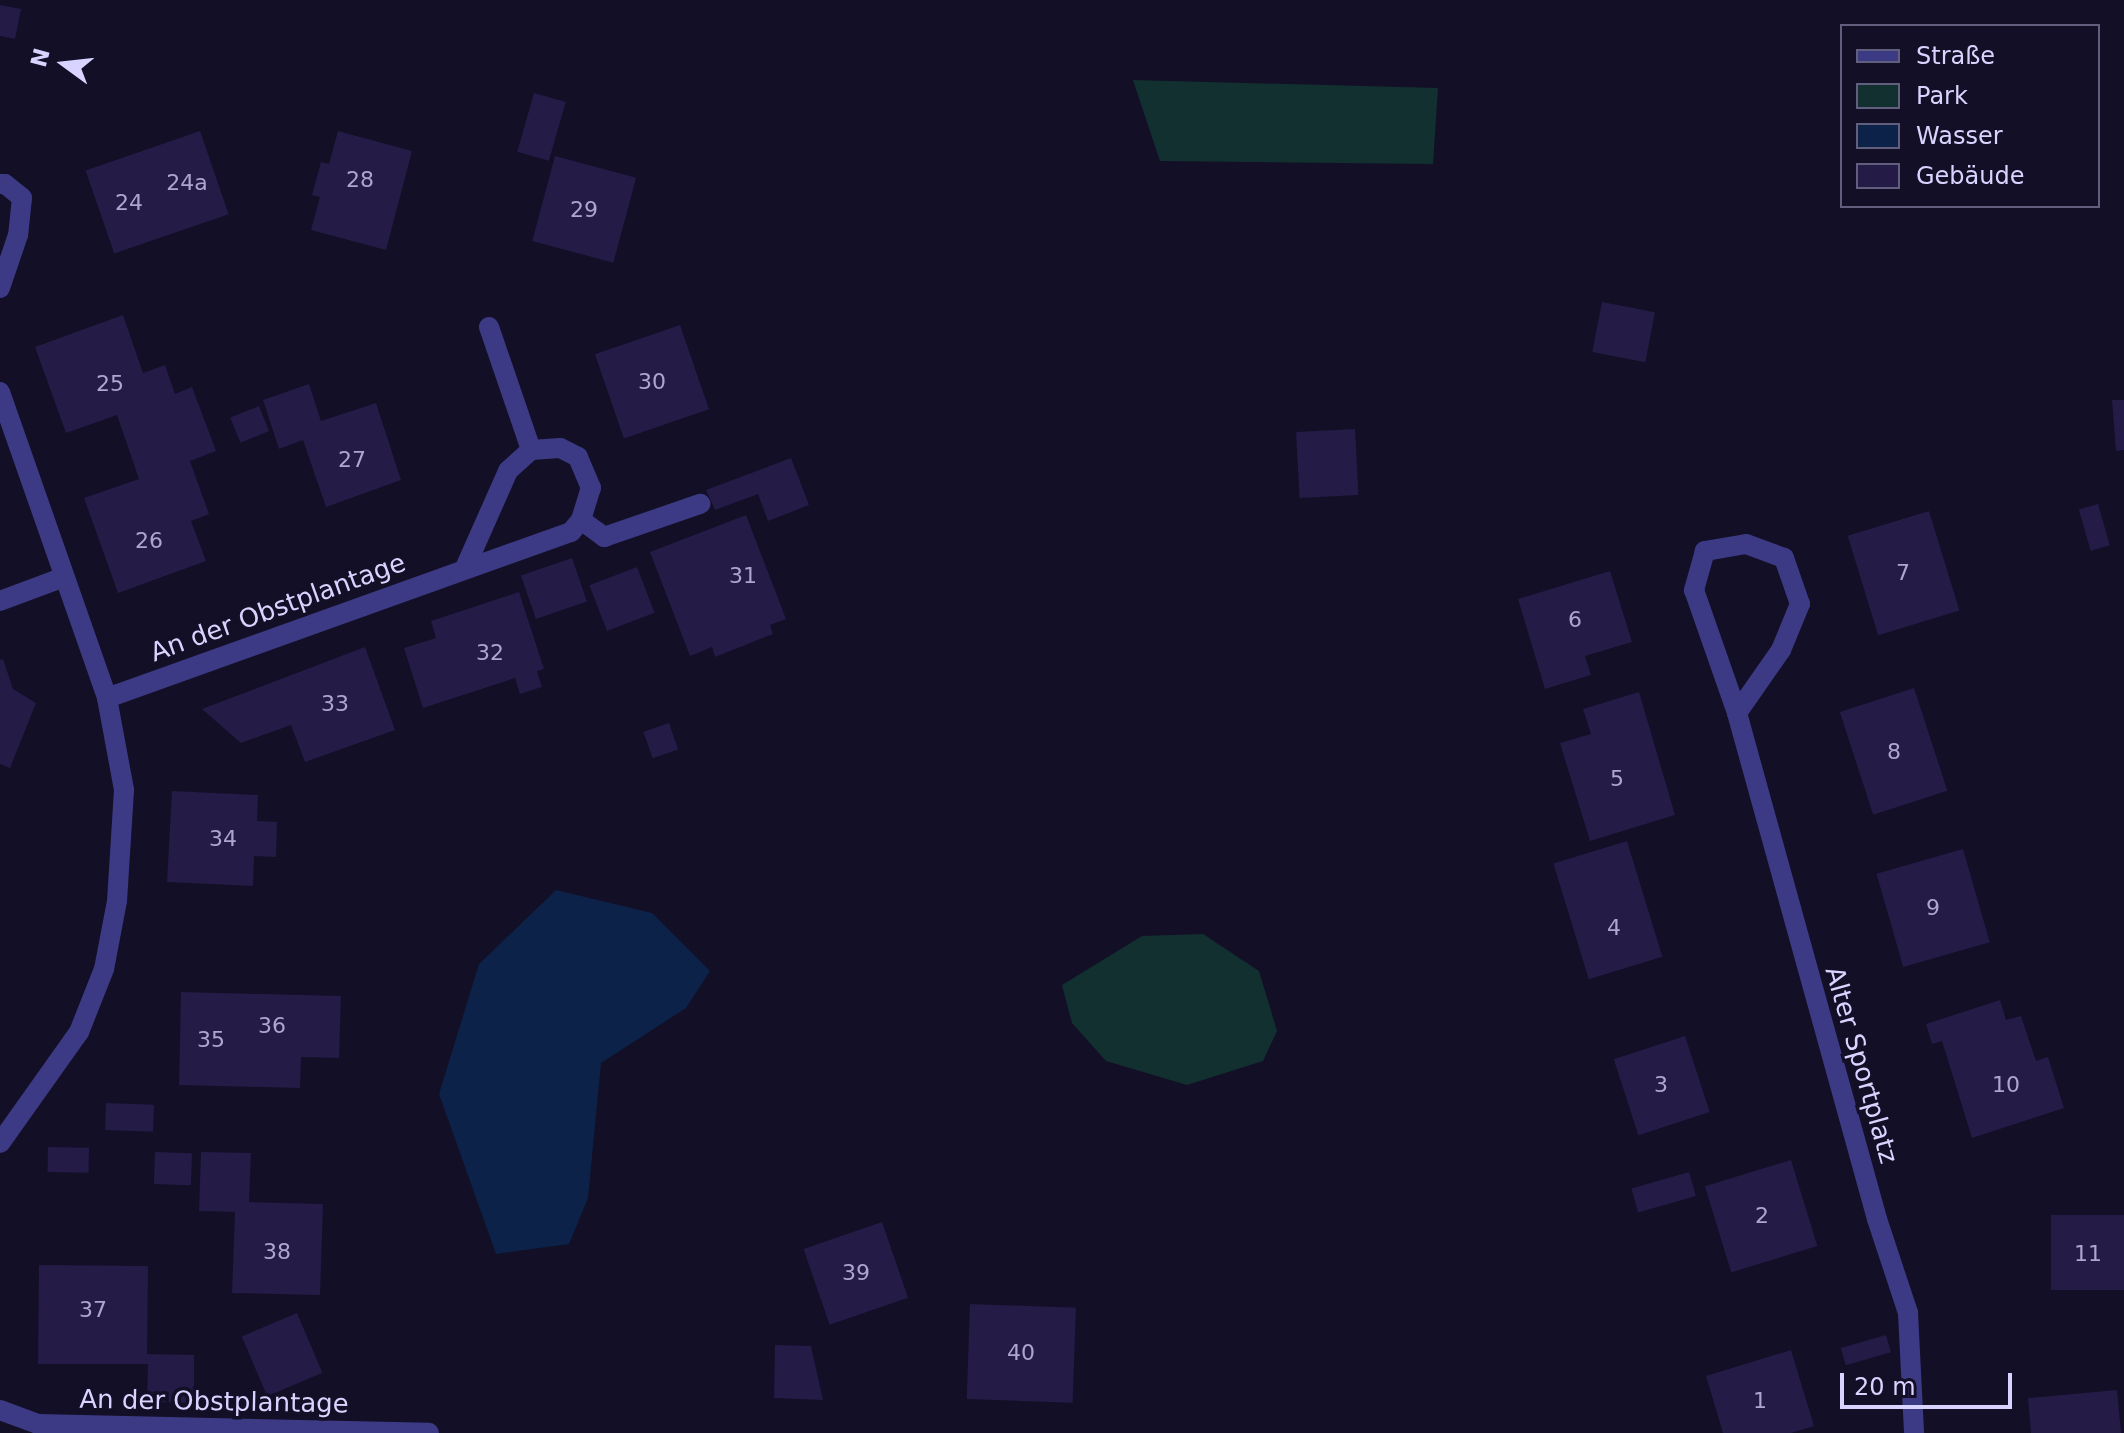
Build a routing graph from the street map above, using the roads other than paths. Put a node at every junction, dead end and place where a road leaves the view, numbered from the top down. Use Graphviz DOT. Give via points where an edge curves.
graph roads {
  1 [pos="0,184"];
  2 [pos="0,288"];
  3 [pos="489,327"];
  4 [pos="0,392"];
  5 [pos="531,450"];
  6 [pos="700,504"];
  7 [pos="581,520"];
  8 [pos="465,568"];
  9 [pos="62,578"];
  10 [pos="0,601"];
  11 [pos="107,698"];
  12 [pos="1737,713"];
  13 [pos="0,1143"];
  14 [pos="0,1410"];
  15 [pos="429,1433"];
  16 [pos="1914,1433"];
  1 -- 2 [label="street" via="22,198 18,235"];
  3 -- 5 [label="street"];
  4 -- 9 [label="street"];
  5 -- 7 [label="street" via="560,448 578,457 591,488"];
  5 -- 8 [label="street" via="508,471"];
  6 -- 7 [label="street" via="604,537"];
  7 -- 8 [label="street, An der Obstplantage" via="571,532"];
  8 -- 11 [label="street, An der Obstplantage"];
  9 -- 10 [label="street"];
  9 -- 11 [label="street"];
  11 -- 13 [label="street" via="124,790 117,901 104,969 79,1032"];
  12 -- 12 [label="street, Alter Sportplatz" via="1694,590 1705,551 1746,544 1784,558 1800,604 1781,650"];
  12 -- 16 [label="street, Alter Sportplatz" via="1877,1219 1908,1313"];
  14 -- 15 [label="street, An der Obstplantage" via="38,1424"];
}
